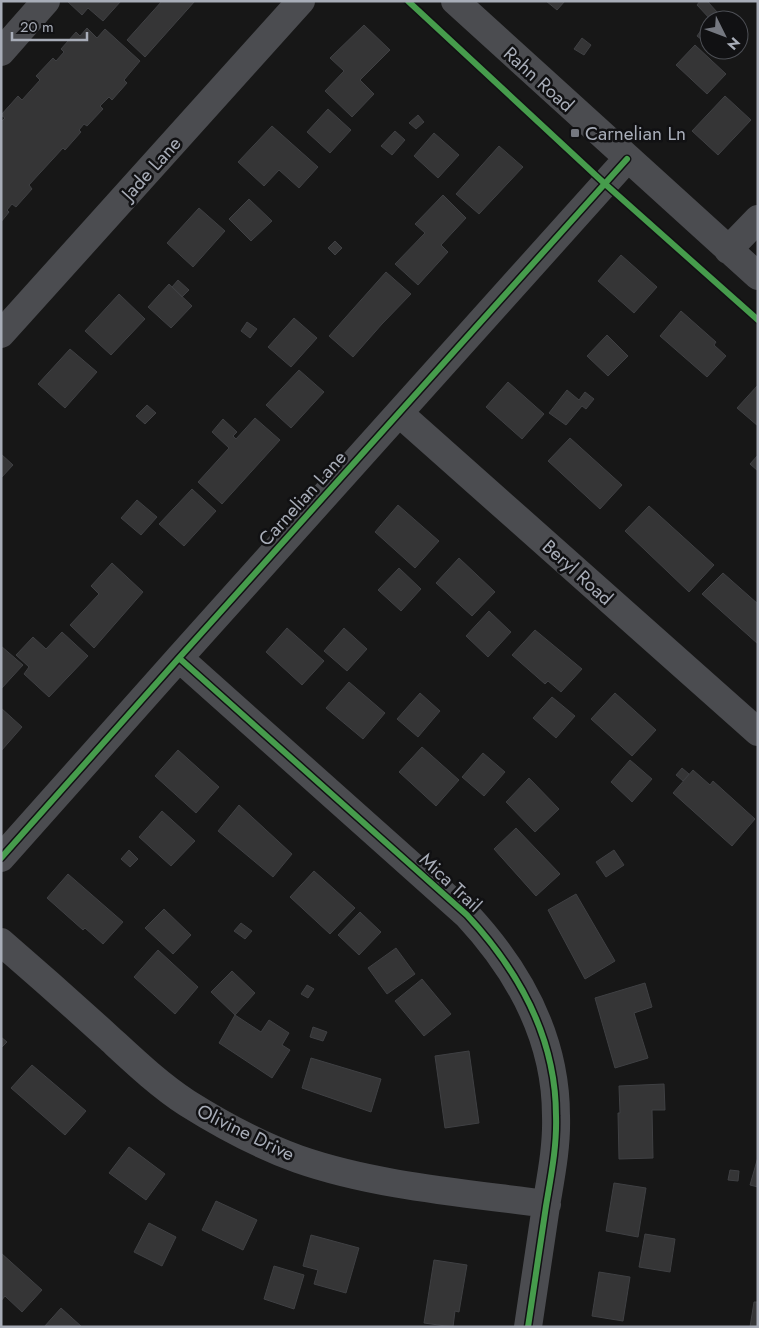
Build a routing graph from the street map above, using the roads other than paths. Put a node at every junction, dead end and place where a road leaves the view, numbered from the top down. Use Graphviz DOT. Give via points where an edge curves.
graph roads {
  1 [pos="46,1"];
  2 [pos="301,1"];
  3 [pos="455,1"];
  4 [pos="1,52"];
  5 [pos="627,159"];
  6 [pos="758,218"];
  7 [pos="728,250"];
  8 [pos="758,276"];
  9 [pos="1,334"];
  10 [pos="399,413"];
  11 [pos="179,658"];
  12 [pos="758,732"];
  13 [pos="1,858"];
  14 [pos="1,942"];
  15 [pos="547,1204"];
  16 [pos="528,1327"];
  1 -- 4 [label="street"];
  2 -- 9 [label="street, Jade Lane"];
  3 -- 5 [label="street, Rahn Road"];
  5 -- 7 [label="street, Rahn Road"];
  5 -- 10 [label="street, Carnelian Lane"];
  6 -- 7 [label="street"];
  7 -- 8 [label="street, Rahn Road"];
  10 -- 11 [label="street, Carnelian Lane"];
  10 -- 12 [label="street, Beryl Road"];
  11 -- 13 [label="street, Carnelian Lane"];
  11 -- 15 [label="street, Mica Trail" via="461,910 509,968 540,1027 554,1089 556,1134"];
  14 -- 15 [label="street, Olivine Drive" via="172,1092 259,1143 315,1164 370,1178"];
  15 -- 16 [label="street, Mica Trail"];
}
